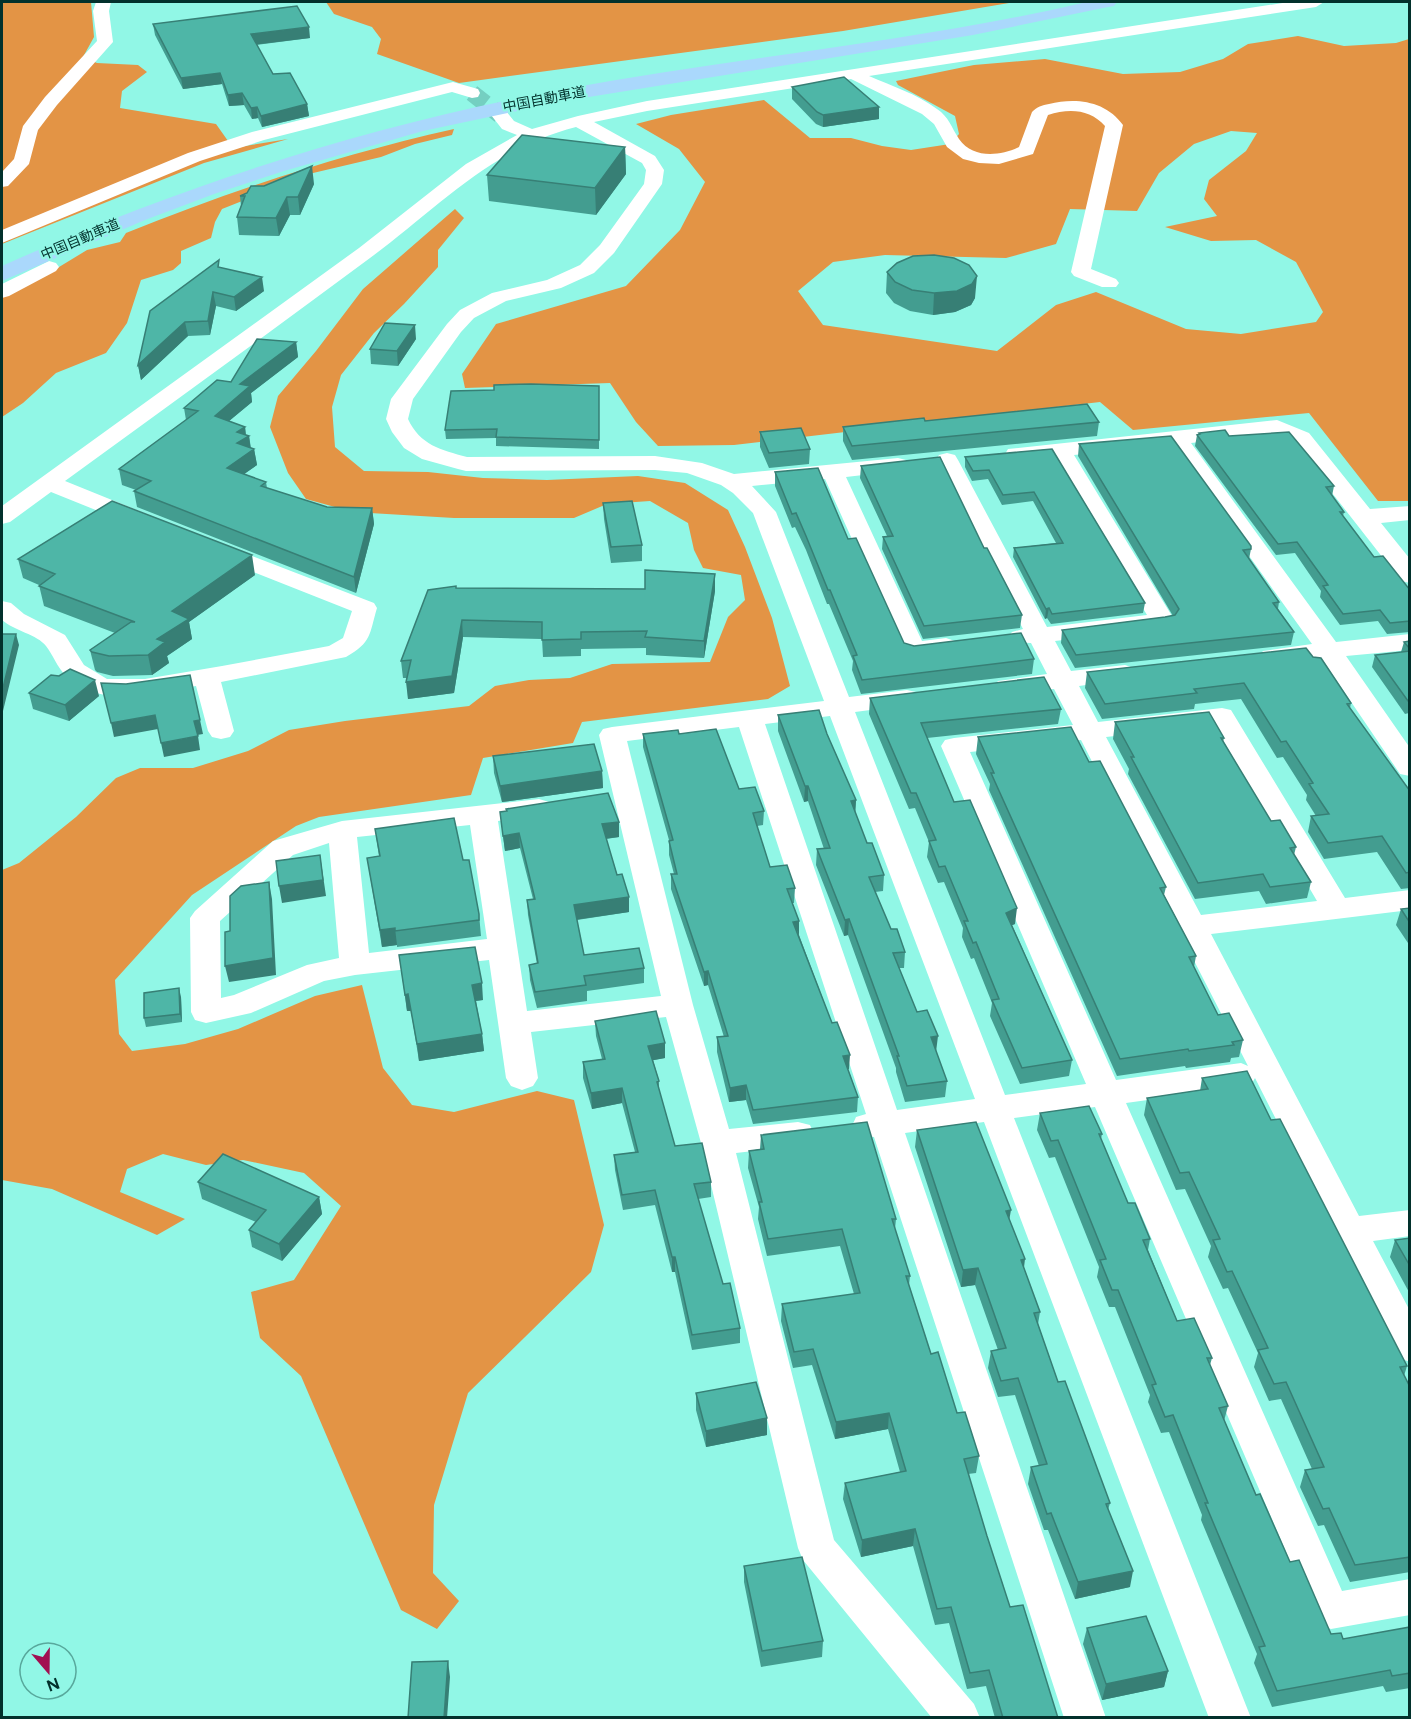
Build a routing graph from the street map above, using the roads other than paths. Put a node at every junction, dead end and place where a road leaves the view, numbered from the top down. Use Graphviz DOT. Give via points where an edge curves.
graph roads {
  1 [pos="103,2"];
  2 [pos="1060,2"];
  3 [pos="1108,2"];
  4 [pos="1316,2"];
  5 [pos="853,73"];
  6 [pos="472,93"];
  7 [pos="500,116"];
  8 [pos="578,121"];
  9 [pos="532,135"];
  10 [pos="2,182"];
  11 [pos="2,237"];
  12 [pos="2,255"];
  13 [pos="49,267"];
  14 [pos="2,274"];
  15 [pos="1109,284"];
  16 [pos="2,292"];
  17 [pos="1176,438"];
  18 [pos="1060,450"];
  19 [pos="992,456"];
  20 [pos="833,472"];
  21 [pos="733,481"];
  22 [pos="49,483"];
  23 [pos="1410,513"];
  24 [pos="2,517"];
  25 [pos="1364,517"];
  26 [pos="160,527"];
  27 [pos="192,540"];
  28 [pos="1410,576"];
  29 [pos="2,608"];
  30 [pos="1038,635"];
  31 [pos="1004,639"];
  32 [pos="1410,642"];
  33 [pos="970,643"];
  34 [pos="1329,650"];
  35 [pos="1247,659"];
  36 [pos="1154,669"];
  37 [pos="207,677"];
  38 [pos="1061,680"];
  39 [pos="979,689"];
  40 [pos="932,695"];
  41 [pos="839,706"];
  42 [pos="749,717"];
  43 [pos="221,731"];
  44 [pos="1088,731"];
  45 [pos="1410,768"];
  46 [pos="561,805"];
  47 [pos="483,816"];
  48 [pos="342,830"];
  49 [pos="1410,900"];
  50 [pos="1336,908"];
  51 [pos="1192,926"];
  52 [pos="501,948"];
  53 [pos="355,965"];
  54 [pos="678,1005"];
  55 [pos="515,1023"];
  56 [pos="1268,1071"];
  57 [pos="522,1078"];
  58 [pos="1106,1093"];
  59 [pos="996,1109"];
  60 [pos="885,1124"];
  61 [pos="717,1143"];
  62 [pos="1410,1222"];
  63 [pos="1350,1231"];
  64 [pos="1410,1347"];
  65 [pos="1410,1597"];
  66 [pos="959,1718"];
  67 [pos="1085,1718"];
  68 [pos="1230,1718"];
  1 -- 10 [label="street" via="105,42 29,130 23,160"];
  2 -- 12 [label="highway, 中国自動車道" via="550,86 386,122 210,173"];
  3 -- 14 [label="highway, 中国自動車道" via="918,39 562,95 437,122 307,156 224,183 141,213"];
  4 -- 5 [label="street"];
  5 -- 8 [label="street"];
  5 -- 15 [label="street" via="920,105 939,118 964,153 982,158 999,160 1027,150 1041,112 1055,106 1107,114 1114,125 1081,272"];
  6 -- 11 [label="street" via="453,87 258,136 194,157"];
  7 -- 9 [label="street" via="508,125"];
  8 -- 9 [label="street"];
  8 -- 21 [label="street" via="649,160 655,170 653,184 607,249 587,268 554,284 499,297 468,314 402,399 397,419 412,443 430,454 466,464 683,464"];
  9 -- 22 [label="street" via="485,159 377,244"];
  13 -- 16 [label="street"];
  17 -- 18 [label="street"];
  17 -- 25 [label="street" via="1277,427 1301,438"];
  17 -- 34 [label="street"];
  18 -- 19 [label="street"];
  18 -- 30 [label="street" via="1163,621"];
  20 -- 21 [label="street"];
  20 -- 30 [label="street" via="958,459"];
  20 -- 33 [label="street" via="913,650"];
  21 -- 41 [label="street" via="752,495 764,512"];
  22 -- 24 [label="street"];
  22 -- 26 [label="street"];
  23 -- 25 [label="street"];
  25 -- 28 [label="street"];
  27 -- 37 [label="street" via="365,608 354,642 337,652"];
  29 -- 37 [label="street" via="56,640 63,658 79,676 105,687 137,688"];
  30 -- 31 [label="street"];
  30 -- 38 [label="street"];
  32 -- 34 [label="street"];
  34 -- 35 [label="street"];
  34 -- 45 [label="street"];
  36 -- 38 [label="street"];
  37 -- 43 [label="street"];
  38 -- 39 [label="street"];
  38 -- 44 [label="street"];
  40 -- 41 [label="street"];
  41 -- 42 [label="street"];
  41 -- 59 [label="street"];
  42 -- 54 [label="street" via="612,735 616,797"];
  42 -- 60 [label="street"];
  44 -- 50 [label="street" via="1222,716"];
  44 -- 51 [label="street"];
  44 -- 58 [label="street" via="954,746"];
  46 -- 47 [label="street"];
  47 -- 48 [label="street"];
  47 -- 52 [label="street"];
  48 -- 53 [label="street"];
  48 -- 53 [label="street" via="282,848 205,918 206,1012 240,1005 318,972"];
  49 -- 50 [label="street"];
  50 -- 51 [label="street"];
  51 -- 56 [label="street"];
  52 -- 53 [label="street"];
  52 -- 55 [label="street"];
  54 -- 55 [label="street"];
  54 -- 61 [label="street"];
  55 -- 57 [label="street"];
  56 -- 58 [label="street"];
  56 -- 63 [label="street"];
  58 -- 59 [label="street"];
  58 -- 65 [label="street" via="1331,1611"];
  59 -- 60 [label="street"];
  59 -- 68 [label="street"];
  60 -- 61 [label="street"];
  60 -- 67 [label="street"];
  61 -- 66 [label="street" via="818,1548"];
  62 -- 63 [label="street"];
  63 -- 64 [label="street"];
}
